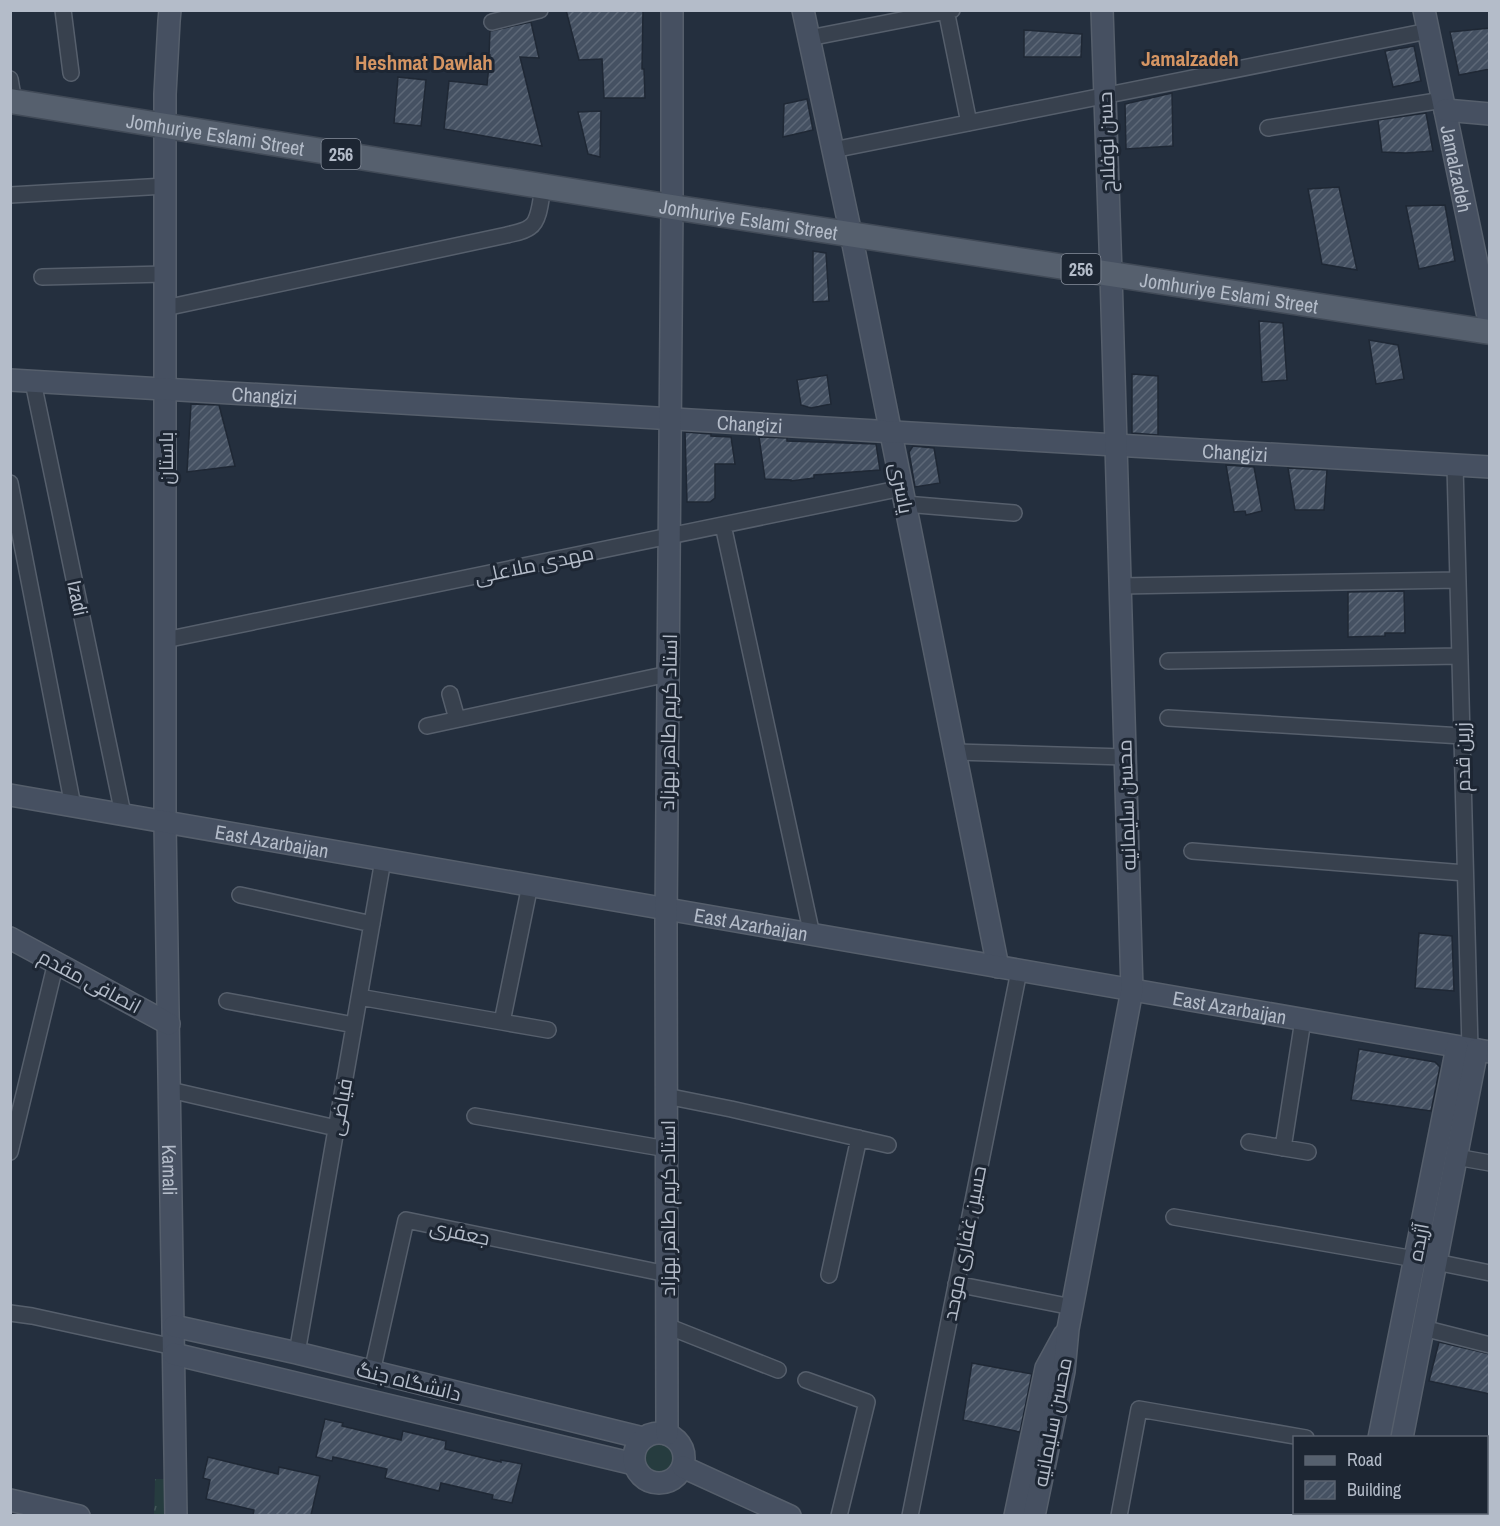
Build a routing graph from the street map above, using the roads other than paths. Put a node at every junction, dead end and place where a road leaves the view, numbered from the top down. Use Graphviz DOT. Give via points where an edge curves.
graph roads {
  1 [pos="63,10"];
  2 [pos="170,10"];
  3 [pos="540,10"];
  4 [pos="672,10"];
  5 [pos="803,10"];
  6 [pos="1102,10"];
  7 [pos="1424,10"];
  8 [pos="948,11"];
  9 [pos="492,22"];
  10 [pos="1428,31"];
  11 [pos="809,38"];
  12 [pos="70,72"];
  13 [pos="12,94"];
  14 [pos="1105,96"];
  15 [pos="1444,105"];
  16 [pos="1490,114"];
  17 [pos="969,123"];
  18 [pos="165,126"];
  19 [pos="1268,128"];
  20 [pos="833,150"];
  21 [pos="165,186"];
  22 [pos="543,186"];
  23 [pos="10,195"];
  24 [pos="672,207"];
  25 [pos="849,224"];
  26 [pos="165,274"];
  27 [pos="1111,274"];
  28 [pos="42,277"];
  29 [pos="165,308"];
  30 [pos="1490,326"];
  31 [pos="1490,332"];
  32 [pos="10,380"];
  33 [pos="33,382"];
  34 [pos="165,390"];
  35 [pos="670,419"];
  36 [pos="891,432"];
  37 [pos="1116,445"];
  38 [pos="1455,465"];
  39 [pos="1490,467"];
  40 [pos="10,483"];
  41 [pos="904,496"];
  42 [pos="1014,513"];
  43 [pos="723,525"];
  44 [pos="669,536"];
  45 [pos="1458,580"];
  46 [pos="1120,586"];
  47 [pos="165,640"];
  48 [pos="1460,656"];
  49 [pos="1168,661"];
  50 [pos="668,674"];
  51 [pos="450,694"];
  52 [pos="1168,718"];
  53 [pos="457,719"];
  54 [pos="427,726"];
  55 [pos="1462,736"];
  56 [pos="955,752"];
  57 [pos="1125,757"];
  58 [pos="10,795"];
  59 [pos="73,806"];
  60 [pos="123,814"];
  61 [pos="165,822"];
  62 [pos="1192,851"];
  63 [pos="383,860"];
  64 [pos="1466,873"];
  65 [pos="530,885"];
  66 [pos="240,894"];
  67 [pos="666,909"];
  68 [pos="372,924"];
  69 [pos="813,934"];
  70 [pos="10,938"];
  71 [pos="56,962"];
  72 [pos="998,967"];
  73 [pos="1019,971"];
  74 [pos="1132,990"];
  75 [pos="359,997"];
  76 [pos="227,1001"];
  77 [pos="1303,1020"];
  78 [pos="502,1022"];
  79 [pos="169,1024"];
  80 [pos="354,1025"];
  81 [pos="548,1030"];
  82 [pos="1473,1050"];
  83 [pos="170,1090"];
  84 [pos="666,1096"];
  85 [pos="475,1116"];
  86 [pos="336,1128"];
  87 [pos="859,1138"];
  88 [pos="1249,1142"];
  89 [pos="888,1145"];
  90 [pos="1283,1148"];
  91 [pos="667,1149"];
  92 [pos="10,1152"];
  93 [pos="1308,1152"];
  94 [pos="1456,1157"];
  95 [pos="1490,1163"];
  96 [pos="1174,1217"];
  97 [pos="1425,1260"];
  98 [pos="1490,1273"];
  99 [pos="667,1274"];
  100 [pos="829,1275"];
  101 [pos="956,1284"];
  102 [pos="1072,1307"];
  103 [pos="10,1313"];
  104 [pos="174,1326"];
  105 [pos="667,1326"];
  106 [pos="1423,1328"];
  107 [pos="1068,1329"];
  108 [pos="1490,1345"];
  109 [pos="174,1351"];
  110 [pos="297,1353"];
  111 [pos="778,1370"];
  112 [pos="372,1372"];
  113 [pos="806,1380"];
  114 [pos="667,1434"];
  115 [pos="1300,1436"];
  116 [pos="1379,1436"];
  117 [pos="1402,1436"];
  118 [pos="643,1438"];
  119 [pos="634,1464"];
  120 [pos="679,1472"];
  121 [pos="22,1506"];
  122 [pos="79,1515"];
  123 [pos="176,1515"];
  124 [pos="761,1515"];
  125 [pos="790,1515"];
  126 [pos="839,1515"];
  127 [pos="910,1515"];
  128 [pos="1015,1515"];
  129 [pos="1034,1515"];
  130 [pos="1119,1515"];
  1 -- 12 [label="street"];
  2 -- 18 [label="street, باستان"];
  3 -- 9 [label="street"];
  4 -- 24 [label="street, استاد کریم طاهر بهزاد"];
  5 -- 11 [label="street, یاسری"];
  6 -- 14 [label="street, حسن نوفلاح"];
  7 -- 10 [label="street, Jamalzadeh"];
  8 -- 11 [label="street"];
  8 -- 17 [label="street"];
  10 -- 14 [label="street"];
  10 -- 15 [label="street, Jamalzadeh"];
  11 -- 20 [label="street, یاسری"];
  13 -- 18 [label="main road, Jomhuriye Eslami Street / 256"];
  14 -- 17 [label="street"];
  14 -- 27 [label="street, حسن نوفلاح"];
  15 -- 16 [label="street"];
  15 -- 19 [label="street"];
  15 -- 30 [label="street, Jamalzadeh"];
  17 -- 20 [label="street"];
  18 -- 21 [label="street, باستان"];
  18 -- 22 [label="main road, Jomhuriye Eslami Street / 256"];
  20 -- 25 [label="street, یاسری"];
  21 -- 23 [label="street"];
  21 -- 26 [label="street, باستان"];
  22 -- 24 [label="main road, Jomhuriye Eslami Street / 256"];
  22 -- 29 [label="street" via="537,219 528,229"];
  24 -- 25 [label="main road, Jomhuriye Eslami Street / 256"];
  24 -- 35 [label="street, استاد کریم طاهر بهزاد"];
  25 -- 27 [label="main road, Jomhuriye Eslami Street / 256"];
  25 -- 36 [label="street, یاسری"];
  26 -- 28 [label="street"];
  26 -- 29 [label="street, باستان"];
  27 -- 31 [label="main road, Jomhuriye Eslami Street / 256"];
  27 -- 37 [label="street, محسن سلیمانیه"];
  29 -- 34 [label="street, باستان"];
  32 -- 33 [label="street, Changizi"];
  33 -- 34 [label="street, Changizi"];
  33 -- 60 [label="street, Izadi"];
  34 -- 35 [label="street, Changizi"];
  34 -- 47 [label="street, باستان"];
  35 -- 36 [label="street, Changizi"];
  35 -- 44 [label="street, استاد کریم طاهر بهزاد"];
  36 -- 37 [label="street, Changizi"];
  36 -- 41 [label="street, یاسری"];
  37 -- 38 [label="street, Changizi"];
  37 -- 46 [label="street, محسن سلیمانیه"];
  38 -- 39 [label="street, Changizi"];
  38 -- 45 [label="street, زرین قدم"];
  40 -- 59 [label="street"];
  41 -- 42 [label="street, مهدی ملاعلی"];
  41 -- 43 [label="street, مهدی ملاعلی"];
  41 -- 56 [label="street, یاسری"];
  43 -- 44 [label="street, مهدی ملاعلی"];
  43 -- 69 [label="street"];
  44 -- 47 [label="street, مهدی ملاعلی"];
  44 -- 50 [label="street, استاد کریم طاهر بهزاد"];
  45 -- 46 [label="street"];
  45 -- 48 [label="street, زرین قدم"];
  46 -- 57 [label="street, محسن سلیمانیه"];
  47 -- 61 [label="street, باستان"];
  48 -- 49 [label="street"];
  48 -- 55 [label="street, زرین قدم"];
  50 -- 53 [label="street"];
  50 -- 67 [label="street, استاد کریم طاهر بهزاد"];
  51 -- 53 [label="street"];
  52 -- 55 [label="street"];
  53 -- 54 [label="street"];
  55 -- 64 [label="street, زرین قدم"];
  56 -- 57 [label="street"];
  56 -- 72 [label="street, یاسری"];
  57 -- 74 [label="street, محسن سلیمانیه"];
  58 -- 59 [label="street, East Azarbaijan"];
  59 -- 60 [label="street, East Azarbaijan"];
  60 -- 61 [label="street, East Azarbaijan"];
  61 -- 63 [label="street, East Azarbaijan"];
  61 -- 79 [label="street, Kamali"];
  62 -- 64 [label="street"];
  63 -- 65 [label="street, East Azarbaijan"];
  63 -- 68 [label="street, فیاضی"];
  64 -- 82 [label="street, زرین قدم"];
  65 -- 67 [label="street, East Azarbaijan"];
  65 -- 78 [label="street"];
  66 -- 68 [label="street"];
  67 -- 69 [label="street, East Azarbaijan"];
  67 -- 84 [label="street, استاد کریم طاهر بهزاد"];
  68 -- 75 [label="street, فیاضی"];
  69 -- 72 [label="street, East Azarbaijan"];
  70 -- 71 [label="street, انصافی مقدم"];
  71 -- 79 [label="street, انصافی مقدم"];
  71 -- 92 [label="street"];
  72 -- 73 [label="street, East Azarbaijan"];
  73 -- 74 [label="street, East Azarbaijan"];
  73 -- 101 [label="street, حسین غفاری موحد"];
  74 -- 77 [label="street, East Azarbaijan"];
  74 -- 102 [label="street, محسن سلیمانیه"];
  75 -- 78 [label="street"];
  75 -- 80 [label="street, فیاضی"];
  76 -- 80 [label="street"];
  77 -- 82 [label="street, East Azarbaijan"];
  77 -- 90 [label="street"];
  78 -- 81 [label="street"];
  79 -- 83 [label="street, Kamali"];
  80 -- 86 [label="street, فیاضی"];
  82 -- 94 [label="street, آژیده"];
  82 -- 97 [label="street, آژیده"];
  83 -- 86 [label="street"];
  83 -- 104 [label="street, Kamali"];
  84 -- 87 [label="street"];
  84 -- 91 [label="street, استاد کریم طاهر بهزاد"];
  85 -- 91 [label="street"];
  86 -- 110 [label="street, فیاضی"];
  87 -- 89 [label="street"];
  87 -- 100 [label="street"];
  88 -- 90 [label="street"];
  90 -- 93 [label="street"];
  91 -- 99 [label="street, استاد کریم طاهر بهزاد"];
  94 -- 95 [label="street"];
  94 -- 97 [label="street, آژیده"];
  96 -- 97 [label="street"];
  97 -- 98 [label="street"];
  97 -- 106 [label="street, آژیده"];
  97 -- 116 [label="street, آژیده"];
  99 -- 105 [label="street, استاد کریم طاهر بهزاد"];
  99 -- 112 [label="street, جعفری" via="406,1220"];
  101 -- 102 [label="street"];
  101 -- 127 [label="street, حسین غفاری موحد"];
  102 -- 107 [label="street, محسن سلیمانیه"];
  103 -- 109 [label="street"];
  104 -- 109 [label="street, Kamali"];
  104 -- 110 [label="street, دانشگاه جنگ"];
  105 -- 111 [label="street"];
  105 -- 114 [label="street, استاد کریم طاهر بهزاد"];
  106 -- 108 [label="street"];
  106 -- 117 [label="street, آژیده"];
  107 -- 128 [label="street, محسن سلیمانیه" via="1046,1368"];
  107 -- 129 [label="street, محسن سلیمانیه" via="1064,1371"];
  109 -- 119 [label="street, دانشگاه جنگ"];
  109 -- 123 [label="street, Kamali"];
  110 -- 112 [label="street, دانشگاه جنگ"];
  112 -- 118 [label="street, دانشگاه جنگ"];
  113 -- 126 [label="street" via="867,1402"];
  114 -- 118 [label="street" via="659,1432"];
  114 -- 120 [label="street" via="683,1451"];
  115 -- 130 [label="street" via="1139,1409"];
  118 -- 119 [label="street" via="635,1450"];
  119 -- 120 [label="street" via="642,1477 655,1483 670,1481"];
  120 -- 124 [label="street"];
  120 -- 125 [label="street"];
  121 -- 122 [label="street"];
}
